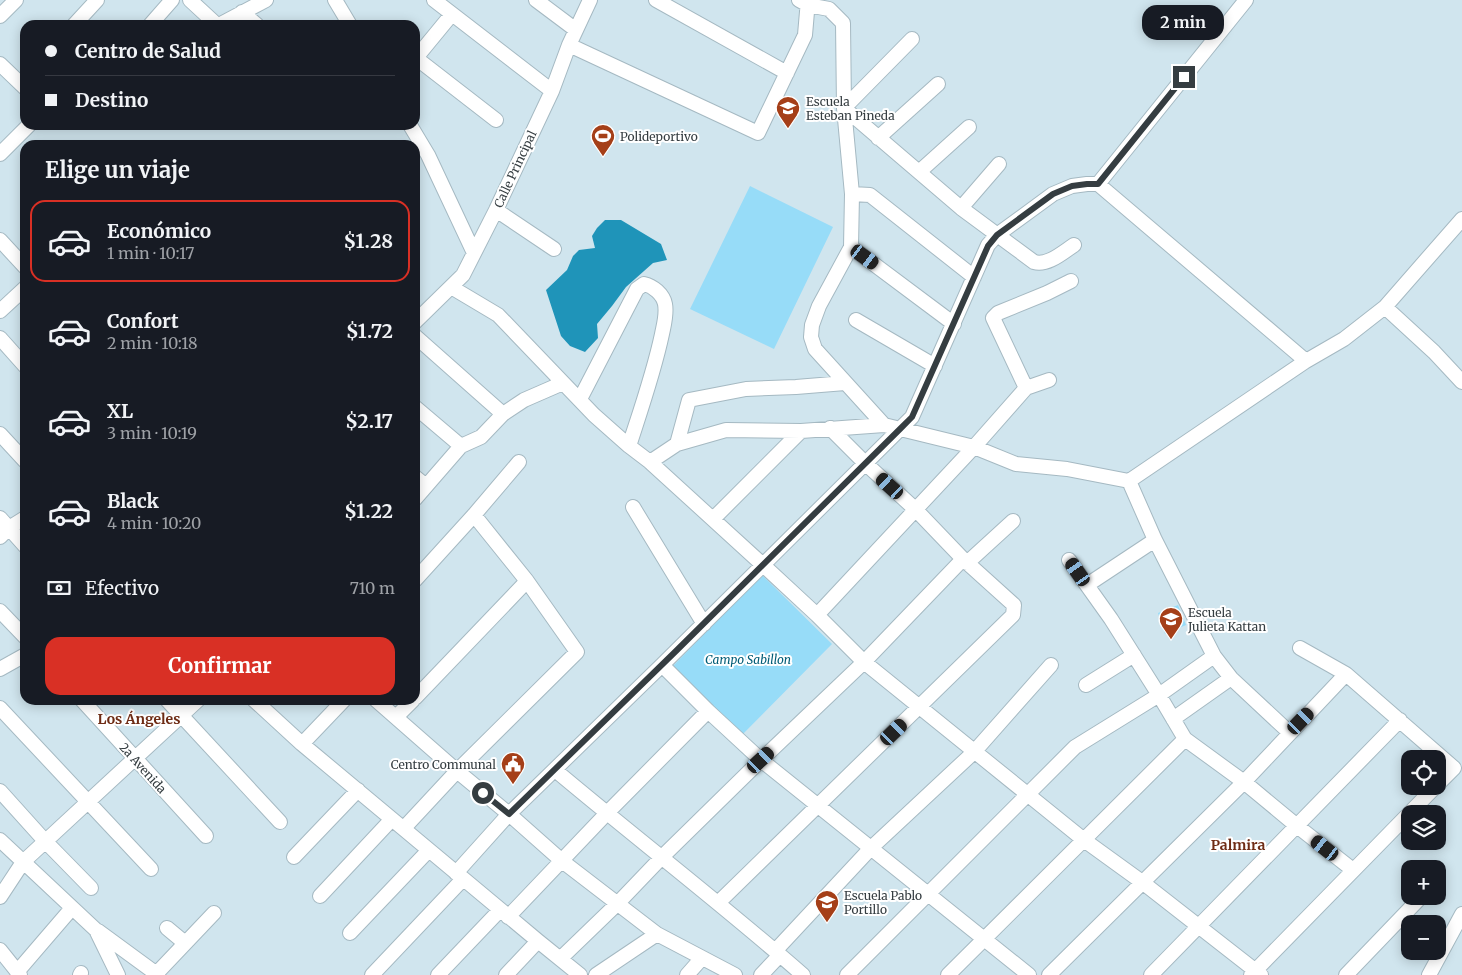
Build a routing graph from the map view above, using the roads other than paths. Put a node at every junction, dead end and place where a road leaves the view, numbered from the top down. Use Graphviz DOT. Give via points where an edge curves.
graph roads {
  1 [pos="16,0"];
  2 [pos="97,0"];
  3 [pos="172,0"];
  4 [pos="190,0"];
  5 [pos="266,0"];
  6 [pos="335,0"];
  7 [pos="434,0"];
  8 [pos="536,0"];
  9 [pos="589,0"];
  10 [pos="656,0"];
  11 [pos="1246,0"];
  12 [pos="805,2"];
  13 [pos="242,12"];
  14 [pos="452,14"];
  15 [pos="0,16"];
  16 [pos="79,20"];
  17 [pos="154,20"];
  18 [pos="212,20"];
  19 [pos="227,20"];
  20 [pos="251,20"];
  21 [pos="347,20"];
  22 [pos="576,30"];
  23 [pos="912,39"];
  24 [pos="569,46"];
  25 [pos="420,54"];
  26 [pos="420,62"];
  27 [pos="0,64"];
  28 [pos="787,73"];
  29 [pos="20,83"];
  30 [pos="938,84"];
  31 [pos="552,91"];
  32 [pos="844,108"];
  33 [pos="496,120"];
  34 [pos="969,127"];
  35 [pos="24,130"];
  36 [pos="878,138"];
  37 [pos="420,142"];
  38 [pos="1,151"];
  39 [pos="999,164"];
  40 [pos="918,172"];
  41 [pos="1098,184"];
  42 [pos="852,194"];
  43 [pos="961,208"];
  44 [pos="496,210"];
  45 [pos="1462,218"];
  46 [pos="997,235"];
  47 [pos="0,240"];
  48 [pos="1074,245"];
  49 [pos="851,247"];
  50 [pos="554,249"];
  51 [pos="474,253"];
  52 [pos="20,262"];
  53 [pos="974,277"];
  54 [pos="1071,281"];
  55 [pos="451,287"];
  56 [pos="20,293"];
  57 [pos="1385,307"];
  58 [pos="0,311"];
  59 [pos="420,317"];
  60 [pos="856,320"];
  61 [pos="954,324"];
  62 [pos="0,338"];
  63 [pos="420,340"];
  64 [pos="20,360"];
  65 [pos="1306,362"];
  66 [pos="935,366"];
  67 [pos="1049,380"];
  68 [pos="1462,382"];
  69 [pos="563,383"];
  70 [pos="845,383"];
  71 [pos="1026,388"];
  72 [pos="580,399"];
  73 [pos="420,411"];
  74 [pos="503,414"];
  75 [pos="884,425"];
  76 [pos="830,428"];
  77 [pos="900,429"];
  78 [pos="801,431"];
  79 [pos="0,434"];
  80 [pos="677,444"];
  81 [pos="461,446"];
  82 [pos="629,446"];
  83 [pos="974,447"];
  84 [pos="20,456"];
  85 [pos="519,462"];
  86 [pos="650,462"];
  87 [pos="865,464"];
  88 [pos="420,481"];
  89 [pos="1129,481"];
  90 [pos="426,486"];
  91 [pos="420,493"];
  92 [pos="633,507"];
  93 [pos="916,510"];
  94 [pos="474,515"];
  95 [pos="713,519"];
  96 [pos="20,520"];
  97 [pos="1013,521"];
  98 [pos="3,528"];
  99 [pos="1155,540"];
  100 [pos="20,542"];
  101 [pos="1069,560"];
  102 [pos="965,561"];
  103 [pos="763,565"];
  104 [pos="420,574"];
  105 [pos="527,581"];
  106 [pos="1087,585"];
  107 [pos="0,611"];
  108 [pos="817,615"];
  109 [pos="704,624"];
  110 [pos="20,632"];
  111 [pos="1300,648"];
  112 [pos="1134,655"];
  113 [pos="1214,656"];
  114 [pos="20,658"];
  115 [pos="864,662"];
  116 [pos="662,665"];
  117 [pos="1051,666"];
  118 [pos="0,669"];
  119 [pos="1346,674"];
  120 [pos="1231,678"];
  121 [pos="1086,685"];
  122 [pos="420,693"];
  123 [pos="1159,694"];
  124 [pos="86,705"];
  125 [pos="172,705"];
  126 [pos="193,705"];
  127 [pos="259,705"];
  128 [pos="339,705"];
  129 [pos="382,705"];
  130 [pos="408,705"];
  131 [pos="919,707"];
  132 [pos="0,708"];
  133 [pos="708,711"];
  134 [pos="182,716"];
  135 [pos="396,717"];
  136 [pos="1173,719"];
  137 [pos="1400,720"];
  138 [pos="1290,733"];
  139 [pos="1185,739"];
  140 [pos="302,744"];
  141 [pos="1434,750"];
  142 [pos="974,752"];
  143 [pos="135,760"];
  144 [pos="761,760"];
  145 [pos="1446,761"];
  146 [pos="555,770"];
  147 [pos="457,771"];
  148 [pos="1446,776"];
  149 [pos="1244,782"];
  150 [pos="358,790"];
  151 [pos="0,791"];
  152 [pos="1028,794"];
  153 [pos="1426,795"];
  154 [pos="88,803"];
  155 [pos="818,806"];
  156 [pos="607,813"];
  157 [pos="509,814"];
  158 [pos="392,819"];
  159 [pos="280,822"];
  160 [pos="1297,826"];
  161 [pos="404,828"];
  162 [pos="206,836"];
  163 [pos="0,840"];
  164 [pos="1084,840"];
  165 [pos="45,841"];
  166 [pos="872,848"];
  167 [pos="429,850"];
  168 [pos="294,857"];
  169 [pos="662,857"];
  170 [pos="562,861"];
  171 [pos="23,862"];
  172 [pos="151,869"];
  173 [pos="1353,870"];
  174 [pos="459,876"];
  175 [pos="1142,882"];
  176 [pos="91,888"];
  177 [pos="928,894"];
  178 [pos="320,896"];
  179 [pos="0,897"];
  180 [pos="719,902"];
  181 [pos="618,903"];
  182 [pos="1413,905"];
  183 [pos="72,908"];
  184 [pos="214,913"];
  185 [pos="504,913"];
  186 [pos="1462,914"];
  187 [pos="1198,927"];
  188 [pos="167,928"];
  189 [pos="96,930"];
  190 [pos="350,933"];
  191 [pos="657,934"];
  192 [pos="984,939"];
  193 [pos="538,941"];
  194 [pos="185,943"];
  195 [pos="0,950"];
  196 [pos="778,953"];
  197 [pos="561,958"];
  198 [pos="702,958"];
  199 [pos="18,973"];
  200 [pos="157,974"];
  201 [pos="1256,974"];
  202 [pos="118,975"];
  203 [pos="372,975"];
  204 [pos="438,975"];
  205 [pos="506,975"];
  206 [pos="580,975"];
  207 [pos="596,975"];
  208 [pos="687,975"];
  209 [pos="735,975"];
  210 [pos="761,975"];
  211 [pos="803,975"];
  212 [pos="846,975"];
  213 [pos="948,975"];
  214 [pos="1029,975"];
  215 [pos="1049,975"];
  216 [pos="1151,975"];
  217 [pos="1346,975"];
  218 [pos="1429,975"];
  1 -- 15 [label="street"];
  2 -- 16 [label="street"];
  3 -- 17 [label="street"];
  4 -- 18 [label="street"];
  5 -- 13 [label="street"];
  6 -- 21 [label="street"];
  7 -- 14 [label="street"];
  8 -- 22 [label="street"];
  9 -- 22 [label="street, Calle Principal"];
  10 -- 28 [label="street"];
  11 -- 41 [label="street"];
  12 -- 28 [label="street" via="805,35"];
  12 -- 32 [label="street" via="829,9 843,23"];
  13 -- 19 [label="street"];
  13 -- 20 [label="street"];
  14 -- 25 [label="street"];
  14 -- 31 [label="street"];
  22 -- 24 [label="street, Calle Principal"];
  23 -- 32 [label="street"];
  24 -- 28 [label="street" via="758,134"];
  24 -- 31 [label="street, Calle Principal"];
  26 -- 33 [label="street"];
  27 -- 29 [label="street"];
  30 -- 36 [label="street"];
  31 -- 44 [label="street, Calle Principal"];
  32 -- 36 [label="street"];
  32 -- 42 [label="street"];
  34 -- 40 [label="street"];
  35 -- 38 [label="street"];
  36 -- 40 [label="street"];
  37 -- 51 [label="street"];
  39 -- 43 [label="street"];
  40 -- 43 [label="street"];
  41 -- 46 [label="street" via="1072,186 1053,194"];
  41 -- 65 [label="street"];
  42 -- 49 [label="street"];
  42 -- 53 [label="street" via="870,194"];
  43 -- 46 [label="street"];
  44 -- 50 [label="street"];
  44 -- 51 [label="street, Calle Principal"];
  45 -- 57 [label="street"];
  46 -- 48 [label="street" via="1037,263 1051,260"];
  46 -- 53 [label="street" via="988,246"];
  47 -- 52 [label="street"];
  49 -- 61 [label="street"];
  49 -- 70 [label="street" via="812,325 814,348"];
  51 -- 55 [label="street, Calle Principal" via="463,275"];
  53 -- 61 [label="street"];
  54 -- 71 [label="street" via="993,318"];
  55 -- 59 [label="street, Calle Principal"];
  55 -- 69 [label="street" via="498,315"];
  56 -- 58 [label="street"];
  57 -- 65 [label="street" via="1344,339"];
  57 -- 68 [label="street"];
  60 -- 66 [label="street"];
  61 -- 66 [label="street"];
  62 -- 64 [label="street"];
  63 -- 74 [label="street"];
  65 -- 89 [label="street"];
  66 -- 77 [label="street" via="912,417"];
  67 -- 71 [label="street"];
  69 -- 72 [label="street"];
  69 -- 74 [label="street" via="524,400"];
  70 -- 75 [label="street"];
  70 -- 80 [label="street" via="746,389 689,400"];
  71 -- 83 [label="street"];
  72 -- 82 [label="street"];
  72 -- 82 [label="street" via="637,289 644,284 650,285 663,296 666,314 657,360"];
  73 -- 81 [label="street"];
  74 -- 81 [label="street" via="481,437"];
  75 -- 76 [label="street"];
  75 -- 77 [label="street"];
  76 -- 78 [label="street"];
  76 -- 87 [label="street"];
  77 -- 83 [label="street"];
  77 -- 87 [label="street"];
  78 -- 80 [label="street" via="726,430"];
  78 -- 95 [label="street"];
  79 -- 84 [label="street"];
  80 -- 86 [label="street"];
  81 -- 90 [label="street"];
  82 -- 86 [label="street"];
  83 -- 89 [label="street" via="1016,464 1067,469"];
  83 -- 93 [label="street"];
  85 -- 94 [label="street"];
  86 -- 95 [label="street"];
  87 -- 93 [label="street"];
  87 -- 103 [label="street"];
  88 -- 90 [label="street"];
  89 -- 99 [label="street"];
  90 -- 91 [label="street"];
  92 -- 109 [label="street"];
  93 -- 102 [label="street"];
  93 -- 108 [label="street"];
  94 -- 104 [label="street"];
  94 -- 105 [label="street"];
  95 -- 103 [label="street"];
  96 -- 98 [label="street"];
  97 -- 102 [label="street"];
  98 -- 100 [label="street"];
  99 -- 106 [label="street"];
  99 -- 113 [label="street"];
  101 -- 106 [label="street"];
  102 -- 115 [label="street"];
  102 -- 131 [label="street" via="1014,605 1012,615"];
  103 -- 108 [label="street"];
  103 -- 109 [label="street"];
  105 -- 122 [label="street"];
  105 -- 147 [label="street" via="577,652"];
  106 -- 112 [label="street"];
  107 -- 110 [label="street"];
  108 -- 115 [label="street"];
  109 -- 116 [label="street"];
  111 -- 119 [label="street"];
  112 -- 121 [label="street"];
  112 -- 123 [label="street"];
  113 -- 120 [label="street"];
  113 -- 123 [label="street"];
  114 -- 118 [label="street"];
  115 -- 131 [label="street"];
  115 -- 144 [label="street"];
  116 -- 133 [label="street"];
  116 -- 146 [label="street"];
  117 -- 142 [label="street"];
  119 -- 137 [label="street"];
  119 -- 138 [label="street"];
  120 -- 136 [label="street"];
  120 -- 138 [label="street"];
  123 -- 136 [label="street"];
  123 -- 152 [label="street" via="1075,747"];
  124 -- 143 [label="street, 2a Avenida"];
  125 -- 134 [label="street"];
  126 -- 134 [label="street"];
  127 -- 140 [label="street"];
  128 -- 140 [label="street"];
  129 -- 135 [label="street"];
  130 -- 135 [label="street"];
  131 -- 142 [label="street"];
  131 -- 155 [label="street"];
  132 -- 154 [label="street"];
  133 -- 144 [label="street"];
  133 -- 156 [label="street"];
  134 -- 143 [label="street"];
  134 -- 159 [label="street"];
  135 -- 147 [label="street"];
  136 -- 139 [label="street"];
  137 -- 141 [label="street"];
  137 -- 160 [label="street"];
  138 -- 149 [label="street"];
  139 -- 149 [label="street"];
  139 -- 164 [label="street"];
  140 -- 150 [label="street"];
  142 -- 152 [label="street"];
  142 -- 166 [label="street"];
  143 -- 154 [label="street"];
  143 -- 162 [label="street, 2a Avenida"];
  144 -- 155 [label="street"];
  144 -- 169 [label="street"];
  145 -- 148 [label="street" via="1454,768"];
  146 -- 156 [label="street"];
  146 -- 157 [label="street"];
  147 -- 157 [label="street"];
  147 -- 161 [label="street"];
  149 -- 160 [label="street"];
  149 -- 175 [label="street"];
  150 -- 158 [label="street"];
  150 -- 168 [label="street"];
  151 -- 165 [label="street"];
  152 -- 164 [label="street"];
  152 -- 177 [label="street"];
  153 -- 173 [label="street"];
  154 -- 165 [label="street"];
  154 -- 172 [label="street"];
  155 -- 166 [label="street"];
  155 -- 180 [label="street"];
  156 -- 169 [label="street"];
  156 -- 170 [label="street"];
  157 -- 170 [label="street"];
  157 -- 174 [label="street"];
  158 -- 161 [label="street"];
  158 -- 178 [label="street"];
  160 -- 173 [label="street"];
  160 -- 187 [label="street"];
  161 -- 167 [label="street"];
  163 -- 171 [label="street"];
  164 -- 175 [label="street"];
  164 -- 192 [label="street"];
  165 -- 171 [label="street"];
  165 -- 176 [label="street"];
  166 -- 177 [label="street"];
  166 -- 196 [label="street"];
  167 -- 174 [label="street"];
  167 -- 190 [label="street"];
  169 -- 180 [label="street"];
  169 -- 181 [label="street"];
  170 -- 181 [label="street"];
  170 -- 185 [label="street"];
  171 -- 179 [label="street"];
  171 -- 183 [label="street"];
  173 -- 201 [label="street"];
  174 -- 185 [label="street"];
  174 -- 203 [label="street"];
  175 -- 187 [label="street"];
  175 -- 215 [label="street"];
  177 -- 192 [label="street"];
  177 -- 212 [label="street"];
  180 -- 196 [label="street"];
  181 -- 191 [label="street"];
  181 -- 197 [label="street"];
  182 -- 217 [label="street"];
  183 -- 189 [label="street"];
  183 -- 199 [label="street"];
  184 -- 194 [label="street"];
  185 -- 193 [label="street"];
  185 -- 204 [label="street"];
  186 -- 218 [label="street"];
  187 -- 201 [label="street"];
  187 -- 216 [label="street"];
  188 -- 194 [label="street"];
  189 -- 200 [label="street"];
  189 -- 202 [label="street"];
  191 -- 198 [label="street"];
  191 -- 207 [label="street"];
  192 -- 213 [label="street"];
  192 -- 214 [label="street"];
  193 -- 197 [label="street"];
  193 -- 205 [label="street"];
  194 -- 200 [label="street"];
  195 -- 199 [label="street"];
  196 -- 210 [label="street"];
  196 -- 211 [label="street"];
  197 -- 206 [label="street"];
  198 -- 208 [label="street"];
  198 -- 209 [label="street"];
}
